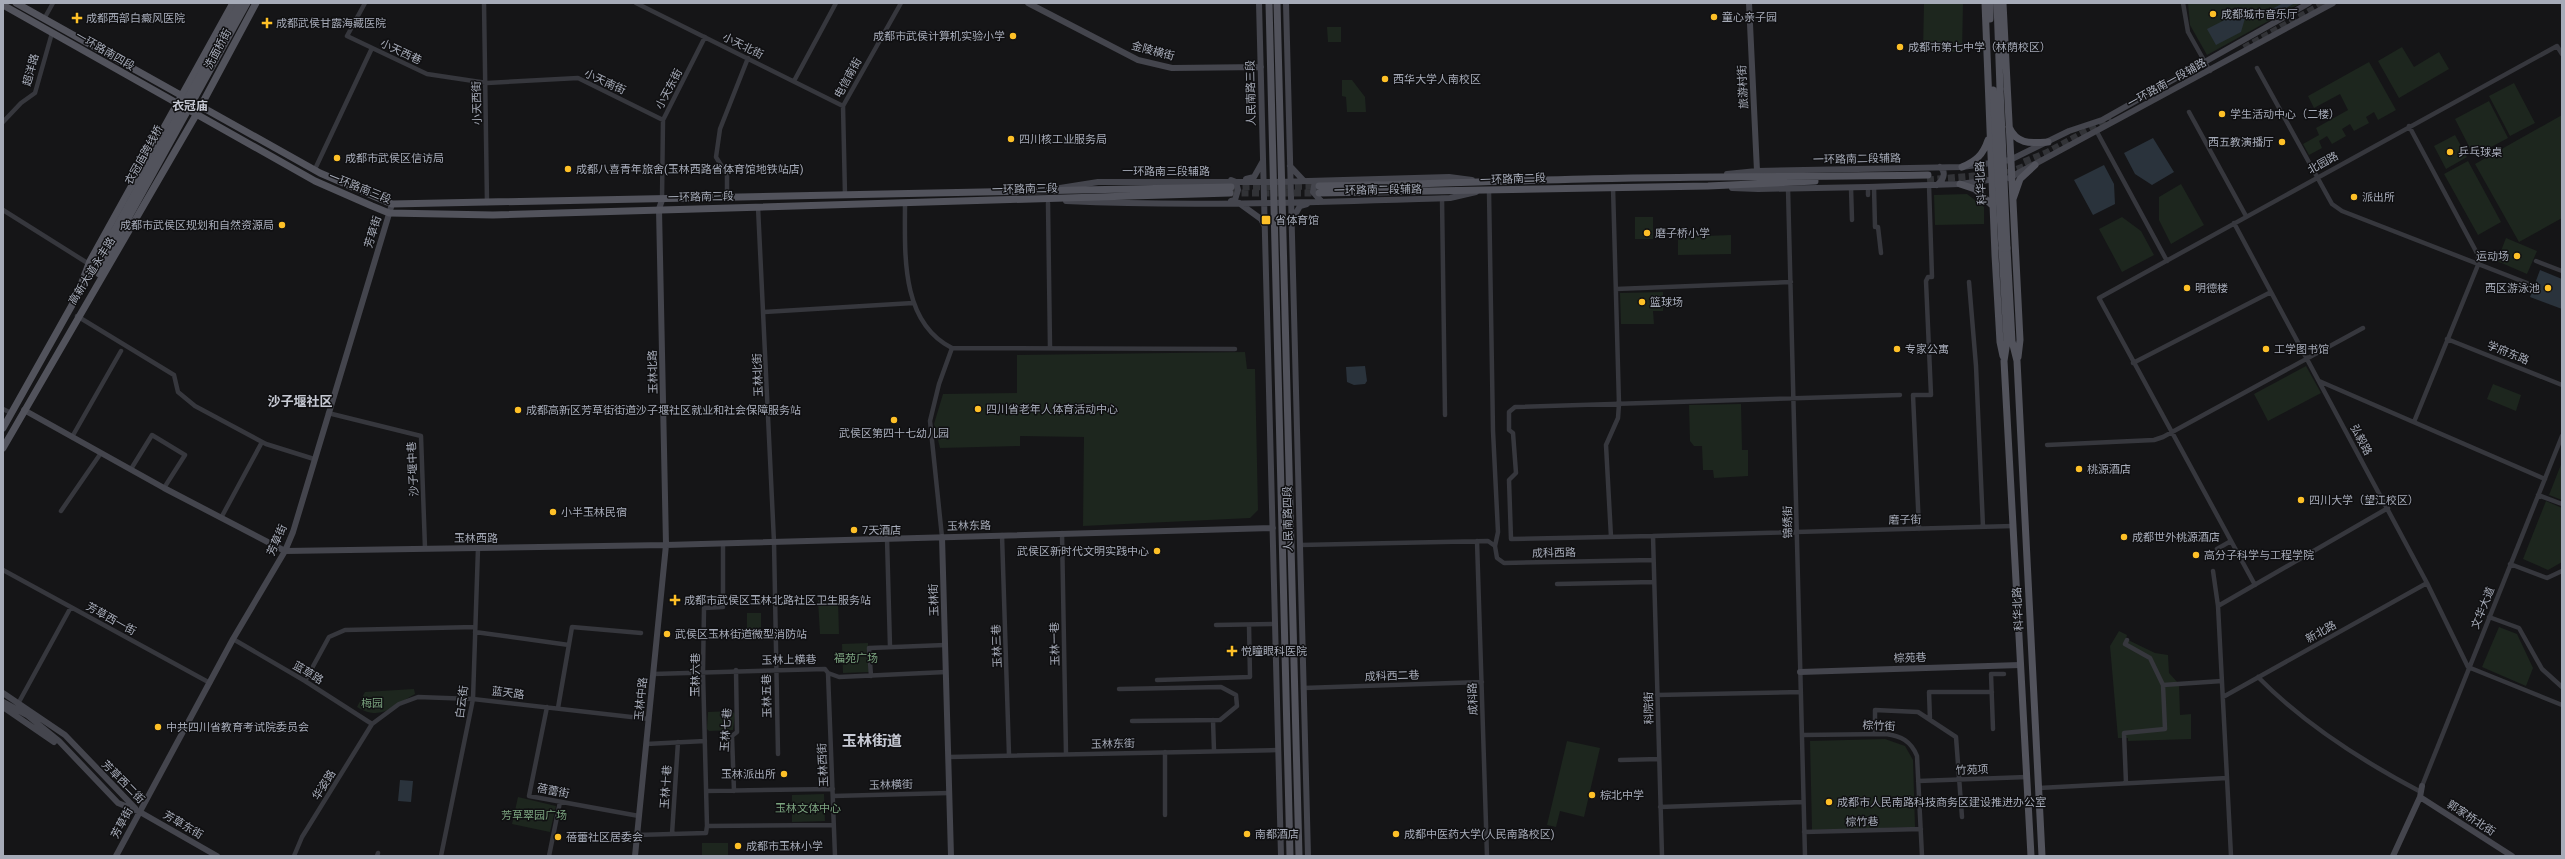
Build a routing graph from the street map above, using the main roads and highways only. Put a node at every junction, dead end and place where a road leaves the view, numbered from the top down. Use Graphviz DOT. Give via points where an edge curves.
graph roads {
  1 [pos="16,3"];
  2 [pos="233,3"];
  3 [pos="240,3"];
  4 [pos="247,3"];
  5 [pos="256,3"];
  6 [pos="1269,3"];
  7 [pos="1276,3"];
  8 [pos="1984,3"];
  9 [pos="1990,3"];
  10 [pos="1997,3"];
  11 [pos="2003,3"];
  12 [pos="3,5"];
  13 [pos="1996,89"];
  14 [pos="181,96"];
  15 [pos="176,104"];
  16 [pos="2007,104"];
  17 [pos="1989,105"];
  18 [pos="200,106"];
  19 [pos="196,115"];
  20 [pos="2008,125"];
  21 [pos="1990,136"];
  22 [pos="2048,142"];
  23 [pos="2035,165"];
  24 [pos="1962,167"];
  25 [pos="1277,182"];
  26 [pos="1960,184"];
  27 [pos="1489,191"];
  28 [pos="2011,194"];
  29 [pos="731,198"];
  30 [pos="1278,202"];
  31 [pos="1993,203"];
  32 [pos="2012,203"];
  33 [pos="734,207"];
  34 [pos="2004,248"];
  35 [pos="76,298"];
  36 [pos="86,301"];
  37 [pos="2004,361"];
  38 [pos="2017,361"];
  39 [pos="3,428"];
  40 [pos="3,448"];
  41 [pos="1290,856"];
  42 [pos="1299,856"];
  43 [pos="2031,856"];
  44 [pos="2042,856"];
  1 -- 14 [label="main road, 一环路南四段"];
  2 -- 14 [label="main road, 洗面桥街"];
  3 -- 35 [label="main road, 衣冠庙跨线桥, bridge"];
  4 -- 36 [label="main road, 衣冠庙跨线桥, bridge" via="120,233"];
  5 -- 18 [label="main road, 洗面桥街"];
  6 -- 25 [label="main road, 人民南路三段"];
  7 -- 25 [label="main road"];
  8 -- 17 [label="main road, 科华北路"];
  9 -- 13 [label="main road"];
  10 -- 13 [label="main road"];
  11 -- 16 [label="main road, 科华北路"];
  12 -- 15 [label="main road, 一环路南四段"];
  13 -- 34 [label="main road, 科华北路, bridge"];
  14 -- 15 [label="main road, 高新大道永丰路"];
  14 -- 18 [label="main road, 一环路南四段"];
  15 -- 19 [label="main road, 一环路南四段"];
  15 -- 35 [label="main road, 高新大道永丰路" via="89,264"];
  16 -- 17 [label="main road" via="2005,115 1999,118 1992,115"];
  16 -- 20 [label="main road, 科华北路"];
  17 -- 21 [label="main road, 科华北路"];
  18 -- 19 [label="main road, 高新大道永丰路"];
  18 -- 29 [label="main road, 一环路南三段" via="320,173 392,204"];
  19 -- 33 [label="main road, 一环路南三段" via="315,181 389,213 493,215"];
  19 -- 36 [label="main road, 高新大道永丰路" via="108,268"];
  20 -- 22 [label="main road" via="2015,137 2022,142"];
  20 -- 28 [label="main road, 科华北路"];
  21 -- 24 [label="main road" via="1984,153"];
  21 -- 31 [label="main road, 科华北路"];
  23 -- 32 [label="main road" via="2020,179"];
  25 -- 30 [label="main road"];
  26 -- 31 [label="main road" via="1975,189"];
  27 -- 27 [label="main road, 一环路南二段" via="1613,187 1928,180 1704,177 1318,187"];
  28 -- 31 [label="main road" via="2003,189 1996,192"];
  28 -- 32 [label="main road, 科华北路"];
  29 -- 33 [label="main road" via="728,203"];
  29 -- 33 [label="main road, 一环路南三段" via="1231,187 1047,202"];
  30 -- 41 [label="main road, 人民南路四段"];
  30 -- 42 [label="main road, 人民南路四段"];
  31 -- 37 [label="main road, 科华北路" via="2000,342"];
  32 -- 38 [label="main road, 科华北路" via="2020,340"];
  34 -- 37 [label="main road, 科华北路" via="2007,342"];
  34 -- 38 [label="main road, 科华北路" via="2012,341"];
  35 -- 39 [label="main road, 高新大道永丰路"];
  36 -- 40 [label="main road, 高新大道永丰路"];
  37 -- 43 [label="main road, 科华北路"];
  38 -- 44 [label="main road, 科华北路"];
}
